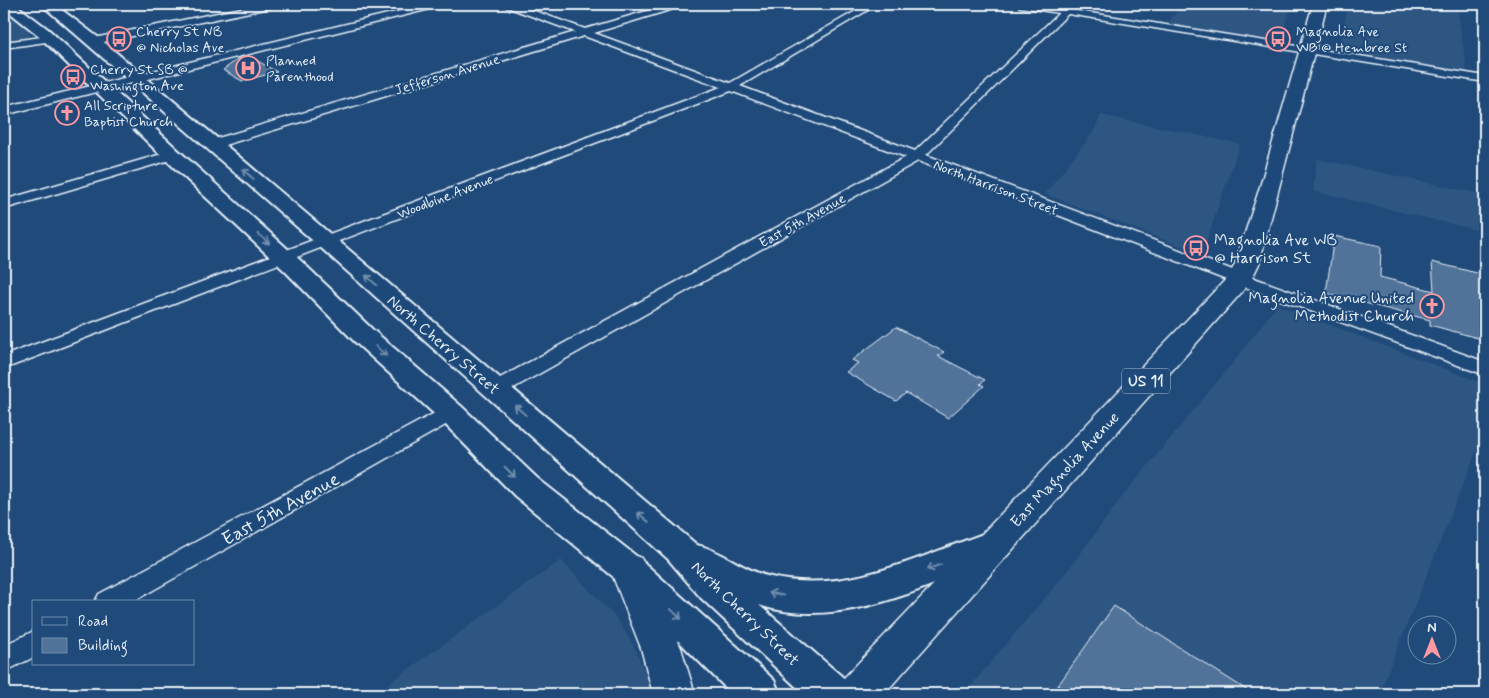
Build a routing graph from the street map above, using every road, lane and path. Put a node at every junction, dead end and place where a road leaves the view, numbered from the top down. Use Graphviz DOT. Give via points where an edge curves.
graph roads {
  1 [pos="7,4"];
  2 [pos="46,4"];
  3 [pos="274,4"];
  4 [pos="439,4"];
  5 [pos="507,4"];
  6 [pos="680,4"];
  7 [pos="874,4"];
  8 [pos="1020,4"];
  9 [pos="1320,4"];
  10 [pos="1068,7"];
  11 [pos="587,32"];
  12 [pos="50,39"];
  13 [pos="94,41"];
  14 [pos="4,45"];
  15 [pos="1307,50"];
  16 [pos="136,78"];
  17 [pos="1485,80"];
  18 [pos="100,87"];
  19 [pos="730,87"];
  20 [pos="4,110"];
  21 [pos="213,144"];
  22 [pos="172,155"];
  23 [pos="917,156"];
  24 [pos="4,206"];
  25 [pos="328,241"];
  26 [pos="284,258"];
  27 [pos="1240,279"];
  28 [pos="4,363"];
  29 [pos="1485,369"];
  30 [pos="496,389"];
  31 [pos="451,413"];
  32 [pos="996,544"];
  33 [pos="680,549"];
  34 [pos="628,569"];
  35 [pos="112,600"];
  36 [pos="32,644"];
  37 [pos="4,659"];
  38 [pos="674,694"];
  39 [pos="760,694"];
  40 [pos="832,694"];
  41 [pos="857,694"];
  1 -- 12 [label="main road"];
  2 -- 13 [label="main road, North Cherry Street"];
  3 -- 13 [label="street"];
  4 -- 16 [label="street"];
  5 -- 11 [label="street, North Harrison Street"];
  6 -- 11 [label="street, Jefferson Avenue"];
  7 -- 19 [label="street, Woodbine Avenue"];
  8 -- 10 [label="street"];
  9 -- 15 [label="main road, East Magnolia Avenue / US 11"];
  10 -- 15 [label="street"];
  10 -- 23 [label="street, East 5th Avenue"];
  11 -- 19 [label="street, North Harrison Street"];
  11 -- 21 [label="street, Jefferson Avenue"];
  12 -- 14 [label="street"];
  12 -- 18 [label="main road"];
  13 -- 16 [label="main road, North Cherry Street"];
  15 -- 17 [label="street"];
  15 -- 27 [label="main road, East Magnolia Avenue / US 11" via="1250,255"];
  16 -- 18 [label="street"];
  16 -- 21 [label="main road, North Cherry Street"];
  18 -- 20 [label="street"];
  18 -- 22 [label="main road"];
  19 -- 23 [label="street, North Harrison Street"];
  19 -- 25 [label="street, Woodbine Avenue"];
  25 -- 21 [label="main road, North Cherry Street, one-way"];
  22 -- 24 [label="street"];
  22 -- 26 [label="main road, one-way"];
  23 -- 27 [label="street, North Harrison Street"];
  23 -- 30 [label="street, East 5th Avenue"];
  25 -- 26 [label="street, Woodbine Avenue"];
  30 -- 25 [label="main road, North Cherry Street, one-way"];
  26 -- 28 [label="street, Woodbine Avenue"];
  26 -- 31 [label="main road, one-way" via="364,336"];
  27 -- 29 [label="street, North Harrison Street"];
  27 -- 32 [label="main road, East Magnolia Avenue / US 11"];
  33 -- 30 [label="main road, North Cherry Street, one-way"];
  31 -- 34 [label="main road, one-way" via="526,487"];
  31 -- 35 [label="street, East 5th Avenue"];
  32 -- 33 [label="main road, one-way" via="897,581 831,597 803,598 770,593 733,578"];
  32 -- 41 [label="main road, East Magnolia Avenue / US 11"];
  33 -- 40 [label="main road, North Cherry Street" via="714,587"];
  34 -- 38 [label="main road" via="659,645"];
  34 -- 39 [label="main road, one-way"];
  36 -- 37 [label="street"];
}
